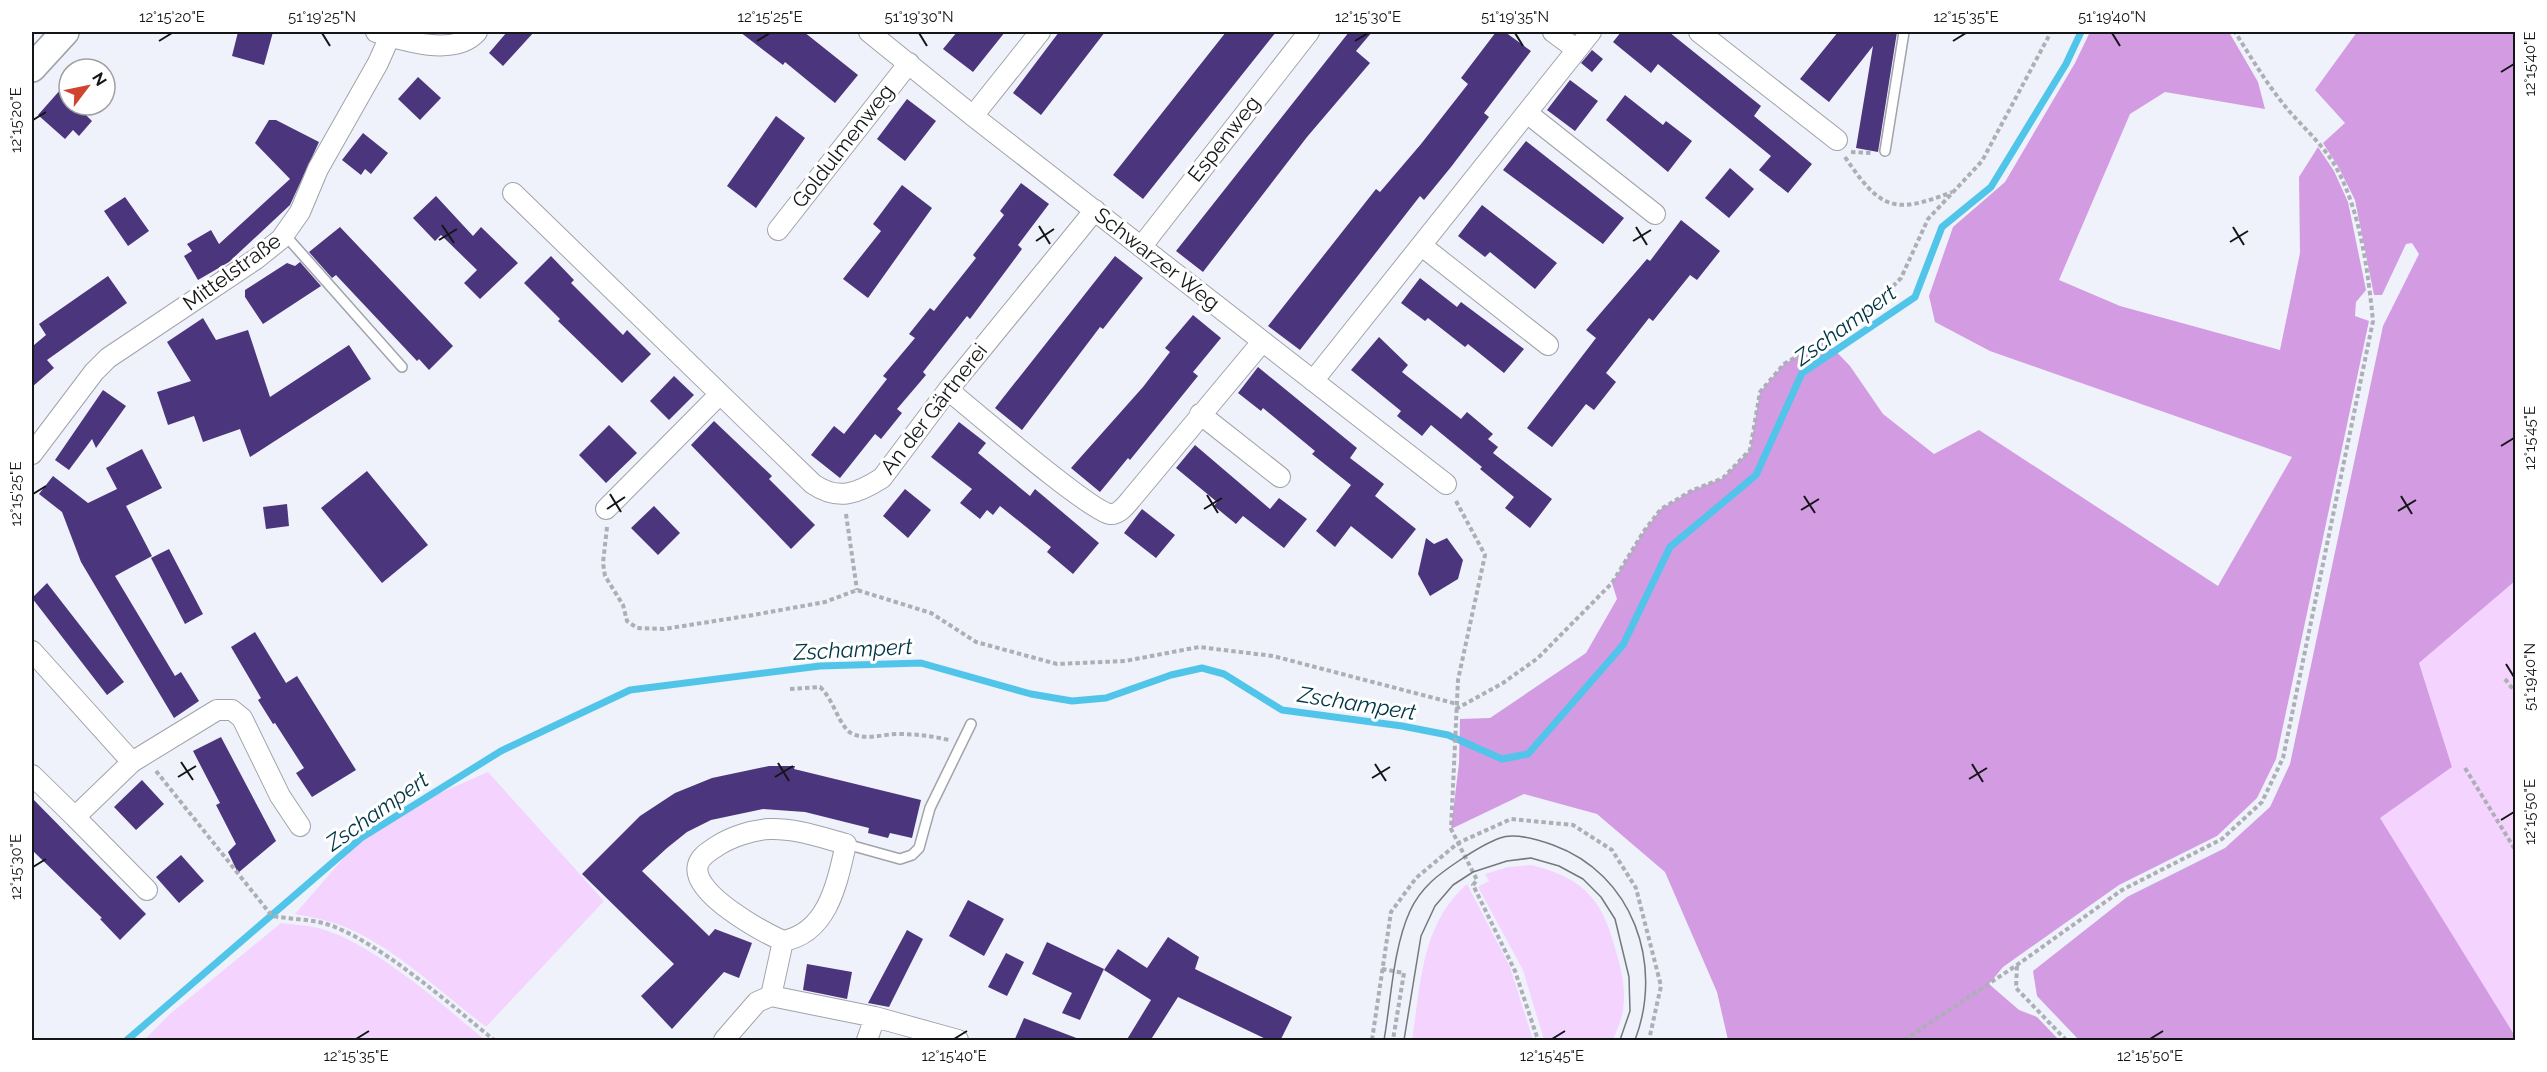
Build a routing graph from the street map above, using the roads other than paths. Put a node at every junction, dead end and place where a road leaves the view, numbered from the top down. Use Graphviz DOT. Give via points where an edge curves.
graph roads {
  1 [pos="65,32"];
  2 [pos="477,32"];
  3 [pos="869,32"];
  4 [pos="1040,32"];
  5 [pos="1309,32"];
  6 [pos="1553,32"];
  7 [pos="1591,32"];
  8 [pos="1699,32"];
  9 [pos="1904,32"];
  10 [pos="383,34"];
  11 [pos="1576,49"];
  12 [pos="909,63"];
  13 [pos="32,69"];
  14 [pos="1527,113"];
  15 [pos="973,116"];
  16 [pos="1837,140"];
  17 [pos="1886,151"];
  18 [pos="513,193"];
  19 [pos="1095,210"];
  20 [pos="1655,214"];
  21 [pos="778,230"];
  22 [pos="285,235"];
  23 [pos="1422,246"];
  24 [pos="1141,247"];
  25 [pos="1262,342"];
  26 [pos="1548,345"];
  27 [pos="402,367"];
  28 [pos="1313,381"];
  29 [pos="948,390"];
  30 [pos="720,394"];
  31 [pos="1200,414"];
  32 [pos="35,440"];
  33 [pos="1280,477"];
  34 [pos="1446,484"];
  35 [pos="606,509"];
  36 [pos="32,651"];
  37 [pos="970,724"];
  38 [pos="137,759"];
  39 [pos="32,775"];
  40 [pos="75,817"];
  41 [pos="300,826"];
  42 [pos="846,844"];
  43 [pos="147,890"];
  44 [pos="783,941"];
  45 [pos="771,996"];
  46 [pos="875,1017"];
  47 [pos="724,1041"];
  48 [pos="867,1041"];
  49 [pos="958,1041"];
  1 -- 13 [label="street"];
  2 -- 10 [label="street, Mittelstraße" via="460,45"];
  3 -- 12 [label="street, Schwarzer Weg"];
  4 -- 15 [label="street"];
  5 -- 24 [label="street, Espenweg"];
  6 -- 11 [label="street"];
  7 -- 11 [label="street"];
  8 -- 16 [label="street"];
  9 -- 17 [label="lane"];
  10 -- 22 [label="street, Mittelstraße" via="378,63"];
  11 -- 14 [label="street"];
  12 -- 15 [label="street, Schwarzer Weg"];
  12 -- 21 [label="street, Goldulmenweg"];
  14 -- 20 [label="street"];
  14 -- 23 [label="street"];
  15 -- 19 [label="street, Schwarzer Weg"];
  18 -- 30 [label="street"];
  19 -- 24 [label="street, Schwarzer Weg"];
  19 -- 29 [label="street, An der Gärtnerei"];
  22 -- 27 [label="lane"];
  22 -- 32 [label="street, Mittelstraße" via="256,260 108,358"];
  23 -- 26 [label="street"];
  23 -- 28 [label="street"];
  24 -- 25 [label="street, Schwarzer Weg"];
  25 -- 28 [label="street, Schwarzer Weg"];
  25 -- 31 [label="street"];
  28 -- 34 [label="street, Schwarzer Weg"];
  29 -- 30 [label="street, An der Gärtnerei" via="882,478 844,495 824,492 813,484"];
  29 -- 31 [label="street" via="1081,497 1108,514 1115,513 1132,498"];
  30 -- 35 [label="street"];
  31 -- 33 [label="street"];
  36 -- 38 [label="street"];
  37 -- 42 [label="lane" via="930,808 919,848 912,855 900,859"];
  38 -- 40 [label="street"];
  38 -- 41 [label="street" via="217,710 232,710 242,718 280,796"];
  39 -- 40 [label="street"];
  40 -- 43 [label="street"];
  42 -- 44 [label="street" via="831,897 817,925 797,938"];
  42 -- 44 [label="street" via="796,830 768,829 725,841 705,853 697,866 711,895 737,916"];
  44 -- 45 [label="street"];
  45 -- 46 [label="street"];
  45 -- 47 [label="street" via="757,1002"];
  46 -- 48 [label="street"];
  46 -- 49 [label="street"];
}
